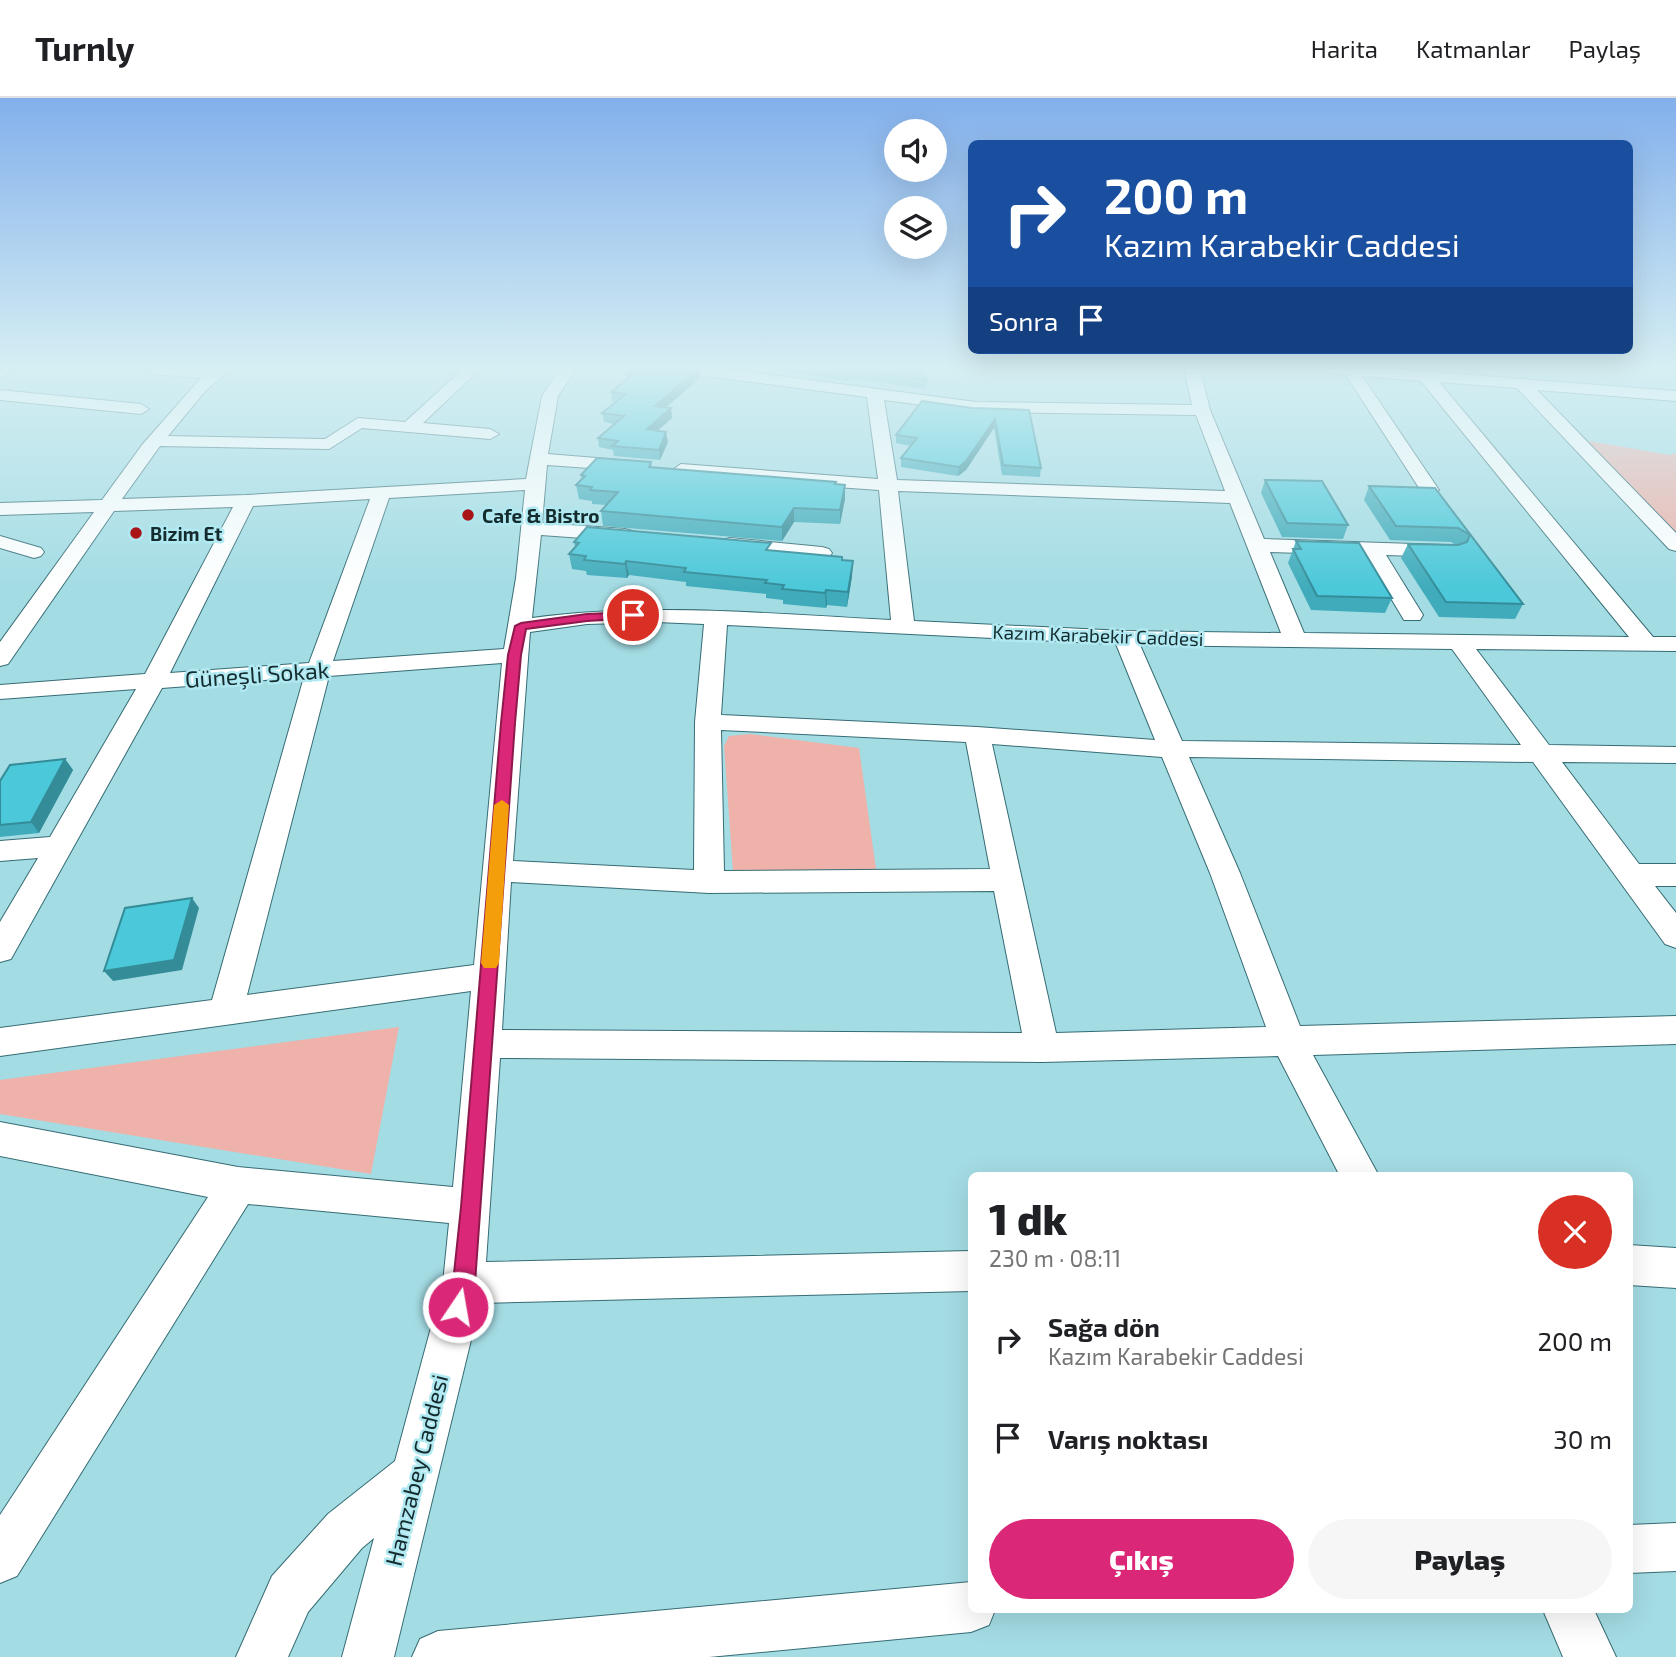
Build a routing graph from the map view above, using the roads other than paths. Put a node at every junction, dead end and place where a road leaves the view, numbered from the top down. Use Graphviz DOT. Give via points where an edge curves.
graph roads {
  1 [pos="155,441"];
  2 [pos="199,442"];
  3 [pos="332,442"];
  4 [pos="542,442"];
  5 [pos="882,442"];
  6 [pos="1214,442"];
  7 [pos="1393,442"];
  8 [pos="1480,442"];
  9 [pos="1577,442"];
  10 [pos="536,471"];
  11 [pos="888,485"];
  12 [pos="1430,490"];
  13 [pos="381,495"];
  14 [pos="1236,497"];
  15 [pos="246,501"];
  16 [pos="110,504"];
  17 [pos="0,509"];
  18 [pos="531,528"];
  19 [pos="646,537"];
  20 [pos="0,542"];
  21 [pos="714,543"];
  22 [pos="1256,545"];
  23 [pos="1676,545"];
  24 [pos="1372,549"];
  25 [pos="1451,551"];
  26 [pos="34,552"];
  27 [pos="822,553"];
  28 [pos="1412,615"];
  29 [pos="716,618"];
  30 [pos="903,628"];
  31 [pos="1125,638"];
  32 [pos="1295,640"];
  33 [pos="518,641"];
  34 [pos="1459,642"];
  35 [pos="1647,644"];
  36 [pos="1676,644"];
  37 [pos="0,659"];
  38 [pos="318,670"];
  39 [pos="153,682"];
  40 [pos="0,692"];
  41 [pos="708,722"];
  42 [pos="977,734"];
  43 [pos="1172,749"];
  44 [pos="1542,752"];
  45 [pos="1676,755"];
  46 [pos="60,846"];
  47 [pos="0,851"];
  48 [pos="497,871"];
  49 [pos="1630,875"];
  50 [pos="1676,875"];
  51 [pos="1006,880"];
  52 [pos="709,881"];
  53 [pos="1676,936"];
  54 [pos="0,950"];
  55 [pos="489,976"];
  56 [pos="226,1010"];
  57 [pos="1676,1030"];
  58 [pos="0,1042"];
  59 [pos="484,1044"];
  60 [pos="1289,1044"];
  61 [pos="1042,1048"];
  62 [pos="0,1139"];
  63 [pos="1358,1172"];
  64 [pos="237,1185"];
  65 [pos="471,1207"];
  66 [pos="1633,1265"];
  67 [pos="1676,1268"];
  68 [pos="968,1271"];
  69 [pos="464,1283"];
  70 [pos="414,1476"];
  71 [pos="1676,1547"];
  72 [pos="1633,1549"];
  73 [pos="0,1559"];
  74 [pos="968,1607"];
  75 [pos="1569,1613"];
  76 [pos="262,1657"];
  77 [pos="368,1657"];
  78 [pos="438,1657"];
  79 [pos="1590,1657"];
  1 -- 16 [label="street"];
  2 -- 3 [label="street"];
  4 -- 10 [label="street, Hamzabey Caddesi"];
  5 -- 11 [label="street"];
  6 -- 14 [label="street"];
  7 -- 12 [label="street"];
  8 -- 35 [label="street"];
  9 -- 23 [label="street"];
  10 -- 11 [label="street" via="652,467"];
  10 -- 13 [label="street"];
  10 -- 18 [label="street, Hamzabey Caddesi"];
  11 -- 14 [label="street"];
  11 -- 30 [label="street"];
  13 -- 15 [label="street"];
  13 -- 38 [label="street"];
  14 -- 22 [label="street"];
  15 -- 16 [label="street"];
  15 -- 39 [label="street"];
  16 -- 17 [label="street"];
  16 -- 37 [label="street"];
  18 -- 19 [label="street"];
  18 -- 33 [label="street, Hamzabey Caddesi"];
  20 -- 26 [label="street"];
  21 -- 27 [label="street"];
  22 -- 24 [label="street"];
  22 -- 32 [label="street"];
  24 -- 25 [label="street"];
  24 -- 28 [label="street"];
  29 -- 30 [label="street, Kazım Karabekir Caddesi"];
  29 -- 33 [label="street, Kazım Karabekir Caddesi" via="587,617"];
  29 -- 41 [label="street"];
  30 -- 31 [label="street, Kazım Karabekir Caddesi"];
  31 -- 32 [label="street, Kazım Karabekir Caddesi"];
  31 -- 43 [label="street"];
  32 -- 34 [label="street, Kazım Karabekir Caddesi"];
  33 -- 38 [label="street, Güneşli Sokak"];
  33 -- 48 [label="street, Hamzabey Caddesi"];
  34 -- 35 [label="street, Kazım Karabekir Caddesi"];
  34 -- 44 [label="street"];
  35 -- 36 [label="street, Kazım Karabekir Caddesi"];
  38 -- 39 [label="street, Güneşli Sokak"];
  38 -- 56 [label="street"];
  39 -- 40 [label="street, Güneşli Sokak"];
  39 -- 46 [label="street"];
  41 -- 42 [label="street"];
  41 -- 52 [label="street"];
  42 -- 43 [label="street"];
  42 -- 51 [label="street"];
  43 -- 44 [label="street"];
  43 -- 60 [label="street" via="1225,873"];
  44 -- 45 [label="street"];
  44 -- 49 [label="street"];
  46 -- 47 [label="street"];
  46 -- 54 [label="street"];
  48 -- 52 [label="street"];
  48 -- 55 [label="street, Hamzabey Caddesi"];
  49 -- 50 [label="street"];
  49 -- 53 [label="street"];
  51 -- 52 [label="street"];
  51 -- 61 [label="street"];
  55 -- 56 [label="street"];
  55 -- 59 [label="street, Hamzabey Caddesi"];
  56 -- 58 [label="street"];
  57 -- 60 [label="street"];
  59 -- 61 [label="street"];
  59 -- 65 [label="street, Hamzabey Caddesi"];
  60 -- 61 [label="street"];
  60 -- 63 [label="street"];
  62 -- 64 [label="street"];
  64 -- 65 [label="street"];
  64 -- 73 [label="street"];
  65 -- 69 [label="street, Hamzabey Caddesi"];
  66 -- 67 [label="street"];
  68 -- 69 [label="street"];
  69 -- 70 [label="street, Hamzabey Caddesi"];
  70 -- 76 [label="street" via="345,1531 290,1594"];
  70 -- 77 [label="street, Hamzabey Caddesi"];
  71 -- 72 [label="street"];
  74 -- 78 [label="street"];
  75 -- 79 [label="street"];
}
